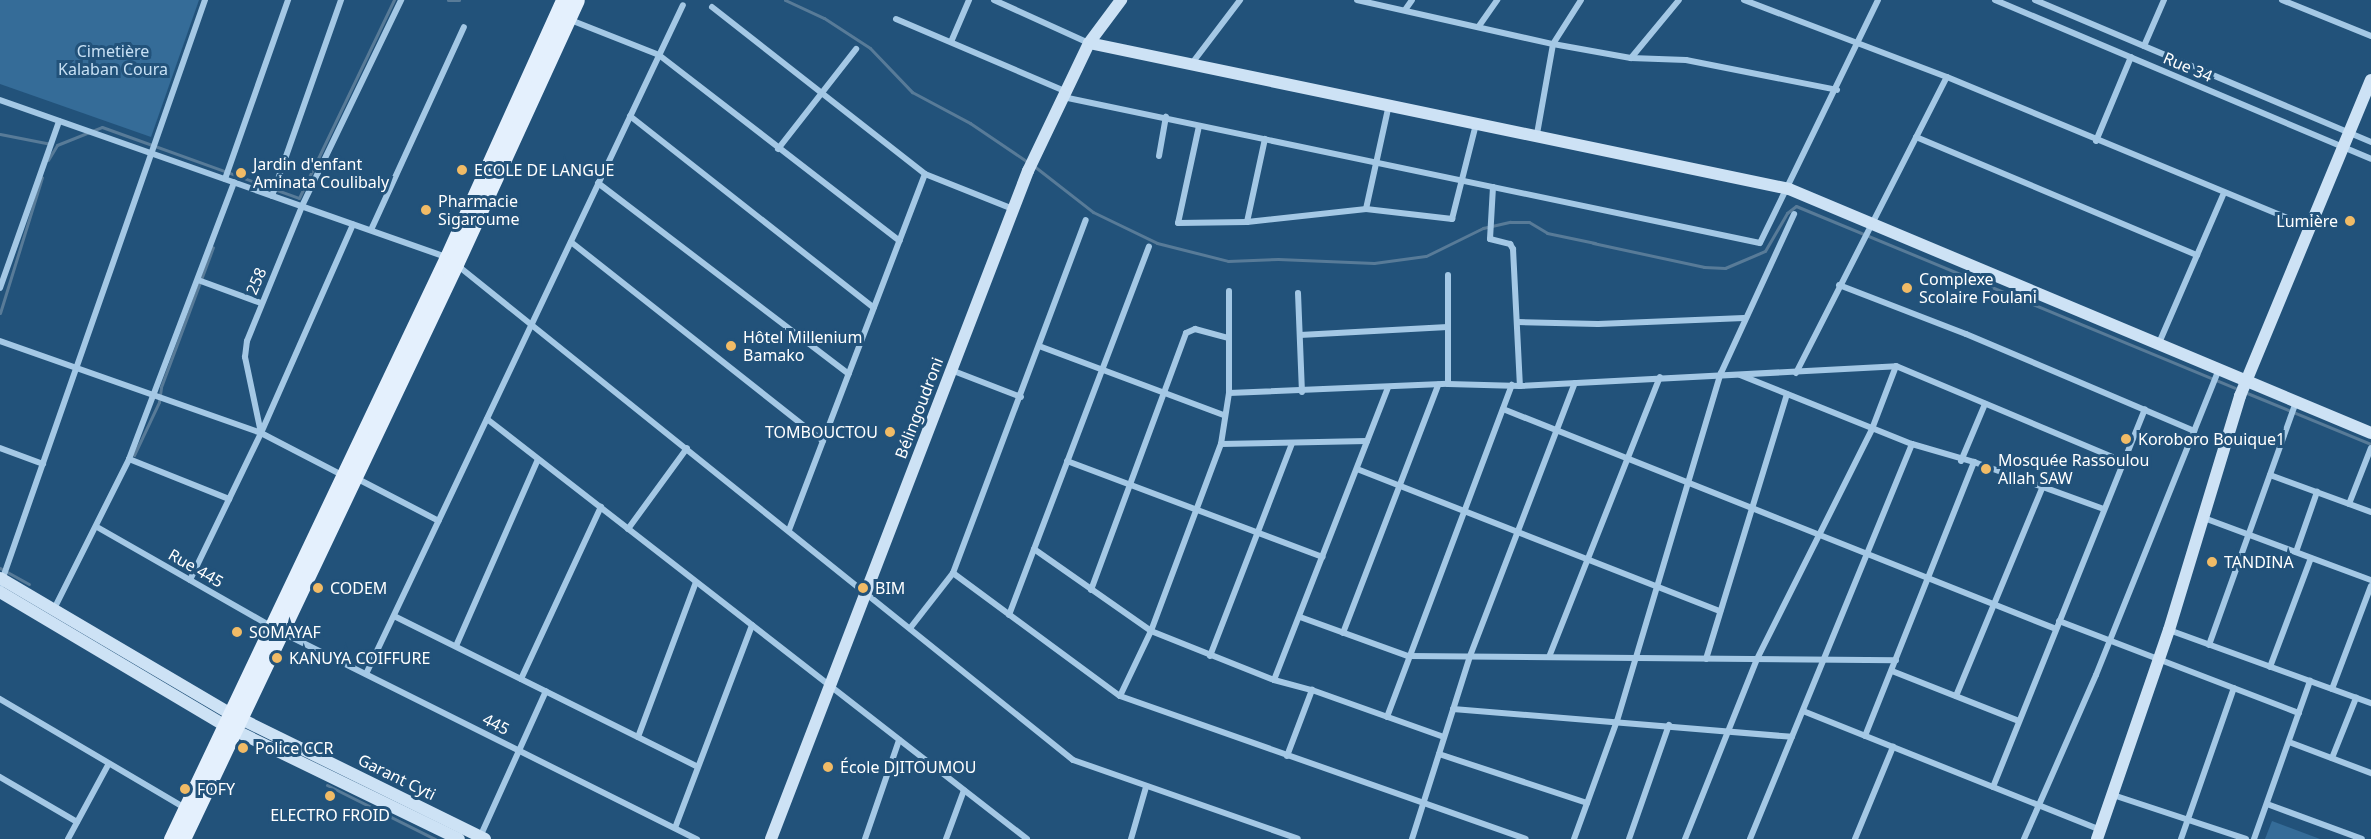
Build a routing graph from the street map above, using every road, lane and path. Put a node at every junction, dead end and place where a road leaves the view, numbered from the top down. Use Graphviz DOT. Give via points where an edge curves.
graph roads {
  1 [pos="205,0"];
  2 [pos="288,0"];
  3 [pos="341,0"];
  4 [pos="401,0"];
  5 [pos="563,0"];
  6 [pos="577,0"];
  7 [pos="969,0"];
  8 [pos="994,0"];
  9 [pos="1121,0"];
  10 [pos="1240,0"];
  11 [pos="1357,0"];
  12 [pos="1412,0"];
  13 [pos="1497,0"];
  14 [pos="1581,0"];
  15 [pos="1679,0"];
  16 [pos="1744,0"];
  17 [pos="1878,0"];
  18 [pos="1995,0"];
  19 [pos="2035,0"];
  20 [pos="2164,0"];
  21 [pos="2282,0"];
  22 [pos="1002,1"];
  23 [pos="2299,3"];
  24 [pos="682,5"];
  25 [pos="712,7"];
  26 [pos="1405,10"];
  27 [pos="568,19"];
  28 [pos="896,19"];
  29 [pos="1479,26"];
  30 [pos="464,27"];
  31 [pos="2371,36"];
  32 [pos="951,42"];
  33 [pos="1089,43"];
  34 [pos="1552,44"];
  35 [pos="1858,46"];
  36 [pos="2144,46"];
  37 [pos="856,49"];
  38 [pos="659,55"];
  39 [pos="2131,57"];
  40 [pos="1631,58"];
  41 [pos="1193,62"];
  42 [pos="1947,77"];
  43 [pos="2371,80"];
  44 [pos="1838,90"];
  45 [pos="821,93"];
  46 [pos="1064,94"];
  47 [pos="0,100"];
  48 [pos="1389,104"];
  49 [pos="630,116"];
  50 [pos="1166,117"];
  51 [pos="59,121"];
  52 [pos="1477,122"];
  53 [pos="1199,126"];
  54 [pos="1537,134"];
  55 [pos="2350,134"];
  56 [pos="1916,137"];
  57 [pos="1265,139"];
  58 [pos="2096,141"];
  59 [pos="2371,142"];
  60 [pos="778,148"];
  61 [pos="2344,148"];
  62 [pos="152,153"];
  63 [pos="1159,156"];
  64 [pos="2371,159"];
  65 [pos="1376,163"];
  66 [pos="925,174"];
  67 [pos="225,179"];
  68 [pos="1461,179"];
  69 [pos="234,182"];
  70 [pos="598,183"];
  71 [pos="1493,187"];
  72 [pos="1789,189"];
  73 [pos="2224,193"];
  74 [pos="272,196"];
  75 [pos="302,206"];
  76 [pos="1013,209"];
  77 [pos="1366,209"];
  78 [pos="1794,214"];
  79 [pos="1086,220"];
  80 [pos="1247,222"];
  81 [pos="353,224"];
  82 [pos="1868,225"];
  83 [pos="2309,227"];
  84 [pos="372,230"];
  85 [pos="900,241"];
  86 [pos="571,242"];
  87 [pos="1149,247"];
  88 [pos="2197,255"];
  89 [pos="452,261"];
  90 [pos="1448,274"];
  91 [pos="198,280"];
  92 [pos="1839,285"];
  93 [pos="0,288"];
  94 [pos="1229,291"];
  95 [pos="1298,293"];
  96 [pos="261,303"];
  97 [pos="874,308"];
  98 [pos="1743,318"];
  99 [pos="1518,322"];
  100 [pos="531,325"];
  101 [pos="1448,327"];
  102 [pos="1300,335"];
  103 [pos="1228,338"];
  104 [pos="0,341"];
  105 [pos="2158,344"];
  106 [pos="1039,346"];
  107 [pos="1896,366"];
  108 [pos="76,368"];
  109 [pos="951,370"];
  110 [pos="1101,371"];
  111 [pos="1721,373"];
  112 [pos="1796,373"];
  113 [pos="849,374"];
  114 [pos="1737,374"];
  115 [pos="2216,376"];
  116 [pos="1660,377"];
  117 [pos="2246,381"];
  118 [pos="1575,382"];
  119 [pos="1448,384"];
  120 [pos="1438,385"];
  121 [pos="1512,385"];
  122 [pos="1520,386"];
  123 [pos="1388,387"];
  124 [pos="1302,392"];
  125 [pos="1229,393"];
  126 [pos="1787,394"];
  127 [pos="154,395"];
  128 [pos="1021,396"];
  129 [pos="1166,396"];
  130 [pos="1985,404"];
  131 [pos="2295,405"];
  132 [pos="1503,409"];
  133 [pos="2145,409"];
  134 [pos="1224,415"];
  135 [pos="487,419"];
  136 [pos="1872,429"];
  137 [pos="1557,430"];
  138 [pos="2194,431"];
  139 [pos="261,433"];
  140 [pos="2371,433"];
  141 [pos="823,441"];
  142 [pos="1367,441"];
  143 [pos="1292,443"];
  144 [pos="1221,444"];
  145 [pos="1912,444"];
  146 [pos="0,448"];
  147 [pos="687,448"];
  148 [pos="2371,448"];
  149 [pos="129,459"];
  150 [pos="538,459"];
  151 [pos="1628,459"];
  152 [pos="1067,461"];
  153 [pos="1961,461"];
  154 [pos="1974,462"];
  155 [pos="2124,462"];
  156 [pos="43,464"];
  157 [pos="1357,469"];
  158 [pos="2270,475"];
  159 [pos="349,477"];
  160 [pos="1688,483"];
  161 [pos="1131,485"];
  162 [pos="1400,485"];
  163 [pos="2043,486"];
  164 [pos="2316,492"];
  165 [pos="229,499"];
  166 [pos="2349,504"];
  167 [pos="601,507"];
  168 [pos="1752,508"];
  169 [pos="2104,509"];
  170 [pos="1196,510"];
  171 [pos="1464,510"];
  172 [pos="2371,512"];
  173 [pos="2204,518"];
  174 [pos="439,521"];
  175 [pos="97,527"];
  176 [pos="628,529"];
  177 [pos="789,530"];
  178 [pos="1518,532"];
  179 [pos="1258,533"];
  180 [pos="1820,535"];
  181 [pos="2249,535"];
  182 [pos="1034,549"];
  183 [pos="2296,552"];
  184 [pos="1867,554"];
  185 [pos="1323,557"];
  186 [pos="2311,558"];
  187 [pos="1588,559"];
  188 [pos="953,573"];
  189 [pos="1930,579"];
  190 [pos="190,580"];
  191 [pos="2371,580"];
  192 [pos="1,581"];
  193 [pos="696,582"];
  194 [pos="2371,586"];
  195 [pos="1657,587"];
  196 [pos="1091,590"];
  197 [pos="866,591"];
  198 [pos="0,592"];
  199 [pos="1994,604"];
  200 [pos="53,610"];
  201 [pos="1720,611"];
  202 [pos="1009,615"];
  203 [pos="394,616"];
  204 [pos="1300,617"];
  205 [pos="2059,621"];
  206 [pos="752,625"];
  207 [pos="911,627"];
  208 [pos="277,629"];
  209 [pos="2056,629"];
  210 [pos="2169,630"];
  211 [pos="1150,631"];
  212 [pos="1343,633"];
  213 [pos="2110,640"];
  214 [pos="2209,645"];
  215 [pos="456,646"];
  216 [pos="1210,656"];
  217 [pos="1408,656"];
  218 [pos="1470,656"];
  219 [pos="1550,657"];
  220 [pos="1706,658"];
  221 [pos="1635,659"];
  222 [pos="1757,659"];
  223 [pos="2158,659"];
  224 [pos="1824,660"];
  225 [pos="1896,660"];
  226 [pos="2270,667"];
  227 [pos="1892,671"];
  228 [pos="366,674"];
  229 [pos="521,679"];
  230 [pos="1274,680"];
  231 [pos="2310,681"];
  232 [pos="830,685"];
  233 [pos="2234,688"];
  234 [pos="2332,689"];
  235 [pos="1312,690"];
  236 [pos="546,691"];
  237 [pos="1120,696"];
  238 [pos="1956,696"];
  239 [pos="2356,698"];
  240 [pos="0,699"];
  241 [pos="2371,703"];
  242 [pos="1453,708"];
  243 [pos="1803,711"];
  244 [pos="2299,713"];
  245 [pos="1386,717"];
  246 [pos="1617,721"];
  247 [pos="2019,721"];
  248 [pos="233,722"];
  249 [pos="1669,725"];
  250 [pos="1728,732"];
  251 [pos="1865,736"];
  252 [pos="638,737"];
  253 [pos="1792,737"];
  254 [pos="1444,738"];
  255 [pos="899,740"];
  256 [pos="2289,742"];
  257 [pos="1893,747"];
  258 [pos="519,750"];
  259 [pos="1439,754"];
  260 [pos="1287,756"];
  261 [pos="2332,758"];
  262 [pos="108,765"];
  263 [pos="698,767"];
  264 [pos="2371,773"];
  265 [pos="0,777"];
  266 [pos="1146,787"];
  267 [pos="1993,787"];
  268 [pos="964,790"];
  269 [pos="2112,795"];
  270 [pos="1423,803"];
  271 [pos="1587,803"];
  272 [pos="2266,804"];
  273 [pos="2038,805"];
  274 [pos="185,808"];
  275 [pos="2188,819"];
  276 [pos="77,822"];
  277 [pos="675,828"];
  278 [pos="2098,835"];
  279 [pos="483,838"];
  280 [pos="2359,838"];
  281 [pos="68,839"];
  282 [pos="171,839"];
  283 [pos="183,839"];
  284 [pos="459,839"];
  285 [pos="697,839"];
  286 [pos="771,839"];
  287 [pos="865,839"];
  288 [pos="946,839"];
  289 [pos="1027,839"];
  290 [pos="1131,839"];
  291 [pos="1298,839"];
  292 [pos="1412,839"];
  293 [pos="1526,839"];
  294 [pos="1574,839"];
  295 [pos="1629,839"];
  296 [pos="1685,839"];
  297 [pos="1750,839"];
  298 [pos="1855,839"];
  299 [pos="2024,839"];
  300 [pos="2181,839"];
  301 [pos="2246,839"];
  302 [pos="2254,839"];
  1 -- 62 [label="street"];
  2 -- 67 [label="street"];
  3 -- 74 [label="street"];
  4 -- 75 [label="street, 258"];
  5 -- 89 [label="main road"];
  6 -- 27 [label="main road"];
  7 -- 32 [label="street"];
  8 -- 22 [label="street"];
  9 -- 33 [label="street, Bélingoudroni"];
  10 -- 41 [label="street"];
  11 -- 26 [label="street"];
  12 -- 26 [label="street"];
  13 -- 29 [label="street"];
  14 -- 34 [label="street"];
  15 -- 40 [label="street"];
  16 -- 35 [label="street"];
  17 -- 35 [label="street"];
  18 -- 39 [label="street, Rue 34"];
  19 -- 36 [label="street, Rue 34"];
  20 -- 36 [label="street"];
  21 -- 23 [label="street"];
  22 -- 33 [label="street"];
  23 -- 31 [label="street"];
  24 -- 38 [label="street"];
  25 -- 45 [label="street"];
  26 -- 29 [label="street"];
  27 -- 38 [label="street"];
  27 -- 89 [label="main road"];
  28 -- 32 [label="street"];
  29 -- 34 [label="street"];
  30 -- 84 [label="street"];
  32 -- 46 [label="street"];
  33 -- 41 [label="street"];
  33 -- 46 [label="street, Bélingoudroni"];
  34 -- 40 [label="street"];
  34 -- 54 [label="street"];
  35 -- 42 [label="street"];
  35 -- 44 [label="street"];
  36 -- 55 [label="street, Rue 34"];
  37 -- 45 [label="street"];
  38 -- 49 [label="street"];
  38 -- 60 [label="street"];
  39 -- 58 [label="street"];
  39 -- 61 [label="street, Rue 34"];
  40 -- 44 [label="street" via="1686,60"];
  41 -- 48 [label="street"];
  42 -- 56 [label="street"];
  42 -- 58 [label="street"];
  43 -- 55 [label="street"];
  44 -- 72 [label="street"];
  45 -- 60 [label="street"];
  45 -- 66 [label="street"];
  46 -- 50 [label="street"];
  46 -- 76 [label="street, Bélingoudroni"];
  47 -- 51 [label="street"];
  48 -- 52 [label="street"];
  48 -- 65 [label="street"];
  49 -- 70 [label="street"];
  49 -- 97 [label="street"];
  50 -- 53 [label="street"];
  50 -- 63 [label="street"];
  51 -- 62 [label="street"];
  51 -- 93 [label="street"];
  52 -- 54 [label="street"];
  52 -- 68 [label="street"];
  53 -- 57 [label="street"];
  53 -- 80 [label="street" via="1178,223"];
  54 -- 72 [label="street"];
  55 -- 59 [label="street, Rue 34"];
  55 -- 61 [label="street"];
  56 -- 82 [label="street"];
  56 -- 88 [label="street"];
  57 -- 65 [label="street"];
  57 -- 80 [label="street"];
  58 -- 73 [label="street"];
  60 -- 85 [label="street"];
  61 -- 64 [label="street, Rue 34"];
  61 -- 83 [label="street"];
  62 -- 67 [label="street"];
  62 -- 108 [label="street"];
  65 -- 68 [label="street"];
  65 -- 77 [label="street"];
  66 -- 76 [label="street"];
  66 -- 85 [label="street"];
  67 -- 69 [label="street"];
  68 -- 71 [label="street"];
  68 -- 77 [label="street" via="1452,219"];
  69 -- 74 [label="street"];
  69 -- 91 [label="street"];
  70 -- 86 [label="street"];
  70 -- 113 [label="street"];
  71 -- 72 [label="street" via="1760,243"];
  71 -- 99 [label="street" via="1490,239 1510,244 1513,249"];
  72 -- 82 [label="street"];
  73 -- 83 [label="street"];
  73 -- 88 [label="street"];
  74 -- 75 [label="street"];
  75 -- 81 [label="street"];
  75 -- 96 [label="street, 258"];
  76 -- 109 [label="street, Bélingoudroni"];
  77 -- 80 [label="street"];
  78 -- 98 [label="street"];
  79 -- 106 [label="street"];
  81 -- 84 [label="street"];
  81 -- 139 [label="street"];
  82 -- 92 [label="street"];
  82 -- 105 [label="street"];
  83 -- 117 [label="street"];
  84 -- 89 [label="street"];
  85 -- 97 [label="street"];
  86 -- 100 [label="street"];
  86 -- 141 [label="street"];
  87 -- 110 [label="street"];
  88 -- 105 [label="street"];
  89 -- 100 [label="street"];
  89 -- 159 [label="main road"];
  90 -- 101 [label="street"];
  91 -- 96 [label="street"];
  91 -- 127 [label="street"];
  92 -- 112 [label="street"];
  92 -- 133 [label="street"];
  94 -- 103 [label="street"];
  95 -- 102 [label="street"];
  96 -- 139 [label="street, 258" via="245,357"];
  97 -- 113 [label="street"];
  98 -- 99 [label="street" via="1598,324"];
  98 -- 111 [label="street"];
  99 -- 122 [label="street"];
  100 -- 135 [label="street"];
  100 -- 147 [label="street"];
  101 -- 102 [label="street"];
  101 -- 119 [label="street"];
  102 -- 124 [label="street"];
  103 -- 125 [label="street"];
  103 -- 129 [label="street" via="1195,329 1186,333"];
  104 -- 108 [label="street"];
  105 -- 115 [label="street"];
  106 -- 110 [label="street"];
  106 -- 128 [label="street"];
  107 -- 112 [label="street"];
  107 -- 130 [label="street"];
  107 -- 136 [label="street"];
  108 -- 127 [label="street"];
  108 -- 156 [label="street"];
  109 -- 128 [label="street"];
  109 -- 197 [label="street, Bélingoudroni"];
  110 -- 129 [label="street"];
  110 -- 152 [label="street"];
  111 -- 114 [label="street"];
  111 -- 116 [label="street"];
  111 -- 160 [label="street"];
  112 -- 114 [label="street"];
  113 -- 141 [label="street"];
  114 -- 126 [label="street"];
  115 -- 117 [label="street"];
  115 -- 138 [label="street"];
  116 -- 118 [label="street"];
  116 -- 151 [label="street"];
  117 -- 131 [label="street"];
  117 -- 173 [label="street"];
  118 -- 122 [label="street"];
  118 -- 137 [label="street"];
  119 -- 120 [label="street"];
  119 -- 121 [label="street"];
  120 -- 123 [label="street"];
  120 -- 162 [label="street"];
  121 -- 122 [label="street"];
  121 -- 132 [label="street"];
  123 -- 124 [label="street"];
  123 -- 142 [label="street"];
  124 -- 125 [label="street"];
  125 -- 134 [label="street"];
  126 -- 136 [label="street"];
  126 -- 168 [label="street"];
  127 -- 139 [label="street"];
  127 -- 149 [label="street"];
  128 -- 188 [label="street"];
  129 -- 134 [label="street"];
  129 -- 161 [label="street"];
  130 -- 153 [label="street"];
  130 -- 155 [label="street"];
  131 -- 140 [label="street"];
  131 -- 158 [label="street"];
  132 -- 137 [label="street"];
  132 -- 171 [label="street"];
  133 -- 138 [label="street"];
  133 -- 155 [label="street"];
  134 -- 144 [label="street"];
  135 -- 150 [label="street"];
  135 -- 174 [label="street"];
  136 -- 145 [label="street"];
  136 -- 180 [label="street"];
  137 -- 151 [label="street"];
  137 -- 178 [label="street"];
  138 -- 213 [label="street"];
  139 -- 159 [label="street"];
  139 -- 165 [label="street"];
  141 -- 177 [label="street"];
  142 -- 143 [label="street"];
  142 -- 157 [label="street"];
  143 -- 144 [label="street"];
  143 -- 179 [label="street"];
  144 -- 170 [label="street"];
  145 -- 153 [label="street"];
  145 -- 184 [label="street"];
  146 -- 156 [label="street"];
  147 -- 176 [label="street"];
  147 -- 177 [label="street"];
  148 -- 166 [label="street"];
  149 -- 165 [label="street"];
  149 -- 175 [label="street"];
  150 -- 167 [label="street"];
  150 -- 215 [label="street"];
  151 -- 160 [label="street"];
  151 -- 187 [label="street"];
  152 -- 161 [label="street"];
  152 -- 182 [label="street"];
  153 -- 154 [label="street"];
  154 -- 163 [label="street"];
  154 -- 189 [label="street"];
  155 -- 169 [label="street"];
  156 -- 192 [label="street"];
  157 -- 162 [label="street"];
  157 -- 185 [label="street"];
  158 -- 164 [label="street"];
  158 -- 181 [label="street"];
  159 -- 174 [label="street"];
  159 -- 208 [label="main road"];
  160 -- 168 [label="street"];
  160 -- 195 [label="street"];
  161 -- 170 [label="street"];
  161 -- 196 [label="street"];
  162 -- 171 [label="street"];
  162 -- 212 [label="street"];
  163 -- 169 [label="street"];
  163 -- 199 [label="street"];
  164 -- 166 [label="street"];
  164 -- 183 [label="street"];
  165 -- 190 [label="street"];
  166 -- 172 [label="street"];
  167 -- 176 [label="street"];
  167 -- 229 [label="street"];
  168 -- 180 [label="street"];
  168 -- 201 [label="street"];
  169 -- 205 [label="street"];
  170 -- 179 [label="street"];
  170 -- 211 [label="street"];
  171 -- 178 [label="street"];
  171 -- 217 [label="street"];
  173 -- 181 [label="street"];
  173 -- 210 [label="street"];
  174 -- 203 [label="street"];
  175 -- 190 [label="street, Rue 445"];
  175 -- 200 [label="street"];
  176 -- 193 [label="street"];
  177 -- 197 [label="street"];
  178 -- 187 [label="street"];
  178 -- 218 [label="street"];
  179 -- 185 [label="street"];
  179 -- 216 [label="street"];
  180 -- 184 [label="street"];
  180 -- 222 [label="street"];
  181 -- 183 [label="street"];
  181 -- 214 [label="street"];
  182 -- 196 [label="street"];
  182 -- 202 [label="street"];
  183 -- 186 [label="street"];
  184 -- 189 [label="street"];
  184 -- 224 [label="street"];
  185 -- 204 [label="street"];
  186 -- 191 [label="street"];
  186 -- 226 [label="street"];
  187 -- 195 [label="street"];
  187 -- 219 [label="street"];
  188 -- 202 [label="street"];
  188 -- 207 [label="street"];
  189 -- 199 [label="street"];
  189 -- 225 [label="street"];
  190 -- 208 [label="street, Rue 445"];
  192 -- 200 [label="street"];
  193 -- 206 [label="street"];
  193 -- 252 [label="street"];
  194 -- 234 [label="street"];
  195 -- 201 [label="street"];
  195 -- 221 [label="street"];
  196 -- 211 [label="street"];
  197 -- 207 [label="street"];
  197 -- 232 [label="street, Bélingoudroni"];
  198 -- 248 [label="street"];
  199 -- 209 [label="street"];
  199 -- 238 [label="street"];
  200 -- 248 [label="street"];
  201 -- 220 [label="street"];
  202 -- 237 [label="street"];
  203 -- 215 [label="street"];
  203 -- 228 [label="street"];
  204 -- 212 [label="street"];
  204 -- 230 [label="street"];
  205 -- 209 [label="street"];
  205 -- 213 [label="street"];
  206 -- 232 [label="street"];
  206 -- 263 [label="street"];
  207 -- 266 [label="street" via="1073,760"];
  208 -- 228 [label="street, 445"];
  208 -- 248 [label="main road"];
  209 -- 247 [label="street"];
  210 -- 214 [label="street"];
  210 -- 223 [label="street"];
  211 -- 216 [label="street"];
  211 -- 237 [label="street"];
  212 -- 217 [label="street"];
  213 -- 223 [label="street"];
  213 -- 273 [label="street"];
  214 -- 226 [label="street"];
  215 -- 229 [label="street"];
  216 -- 230 [label="street"];
  217 -- 218 [label="street"];
  217 -- 245 [label="street"];
  218 -- 219 [label="street"];
  218 -- 242 [label="street"];
  219 -- 221 [label="street"];
  220 -- 221 [label="street"];
  220 -- 222 [label="street"];
  221 -- 246 [label="street"];
  222 -- 224 [label="street"];
  222 -- 250 [label="street"];
  223 -- 233 [label="street"];
  223 -- 269 [label="street"];
  224 -- 225 [label="street"];
  224 -- 243 [label="street"];
  225 -- 227 [label="street"];
  226 -- 231 [label="street"];
  227 -- 238 [label="street"];
  227 -- 251 [label="street"];
  228 -- 258 [label="street, 445"];
  229 -- 236 [label="street"];
  230 -- 235 [label="street"];
  231 -- 234 [label="street"];
  231 -- 244 [label="street"];
  232 -- 255 [label="street"];
  232 -- 286 [label="street, Bélingoudroni"];
  233 -- 244 [label="street"];
  233 -- 275 [label="street"];
  234 -- 239 [label="street"];
  235 -- 245 [label="street"];
  235 -- 260 [label="street"];
  236 -- 252 [label="street"];
  236 -- 258 [label="street"];
  237 -- 260 [label="street"];
  238 -- 247 [label="street"];
  239 -- 241 [label="street"];
  239 -- 261 [label="street"];
  240 -- 262 [label="street"];
  242 -- 246 [label="street"];
  242 -- 254 [label="street"];
  243 -- 251 [label="street"];
  243 -- 253 [label="street"];
  244 -- 256 [label="street"];
  245 -- 254 [label="street"];
  246 -- 249 [label="street"];
  246 -- 271 [label="street"];
  247 -- 267 [label="street"];
  248 -- 274 [label="main road"];
  248 -- 279 [label="street, Garant Cyti"];
  248 -- 283 [label="main road"];
  248 -- 284 [label="street, Garant Cyti"];
  249 -- 250 [label="street"];
  249 -- 295 [label="street"];
  250 -- 253 [label="street"];
  250 -- 296 [label="street"];
  251 -- 257 [label="street"];
  252 -- 263 [label="street"];
  253 -- 297 [label="street"];
  254 -- 259 [label="street"];
  255 -- 268 [label="street"];
  255 -- 287 [label="street"];
  256 -- 261 [label="street"];
  256 -- 272 [label="street"];
  257 -- 267 [label="street"];
  257 -- 298 [label="street"];
  258 -- 277 [label="street, 445"];
  258 -- 279 [label="street"];
  259 -- 270 [label="street"];
  259 -- 271 [label="street"];
  260 -- 270 [label="street"];
  261 -- 264 [label="street"];
  262 -- 274 [label="street"];
  262 -- 276 [label="street"];
  263 -- 277 [label="street"];
  265 -- 276 [label="street"];
  266 -- 290 [label="street"];
  266 -- 291 [label="street"];
  267 -- 273 [label="street"];
  268 -- 288 [label="street"];
  268 -- 289 [label="street"];
  269 -- 275 [label="street"];
  269 -- 278 [label="street"];
  270 -- 292 [label="street"];
  270 -- 293 [label="street"];
  271 -- 294 [label="street"];
  272 -- 280 [label="street"];
  272 -- 302 [label="street"];
  273 -- 278 [label="street"];
  273 -- 299 [label="street"];
  274 -- 282 [label="main road"];
  275 -- 300 [label="street"];
  275 -- 301 [label="street"];
  276 -- 281 [label="street"];
  277 -- 285 [label="street, 445"];
}
